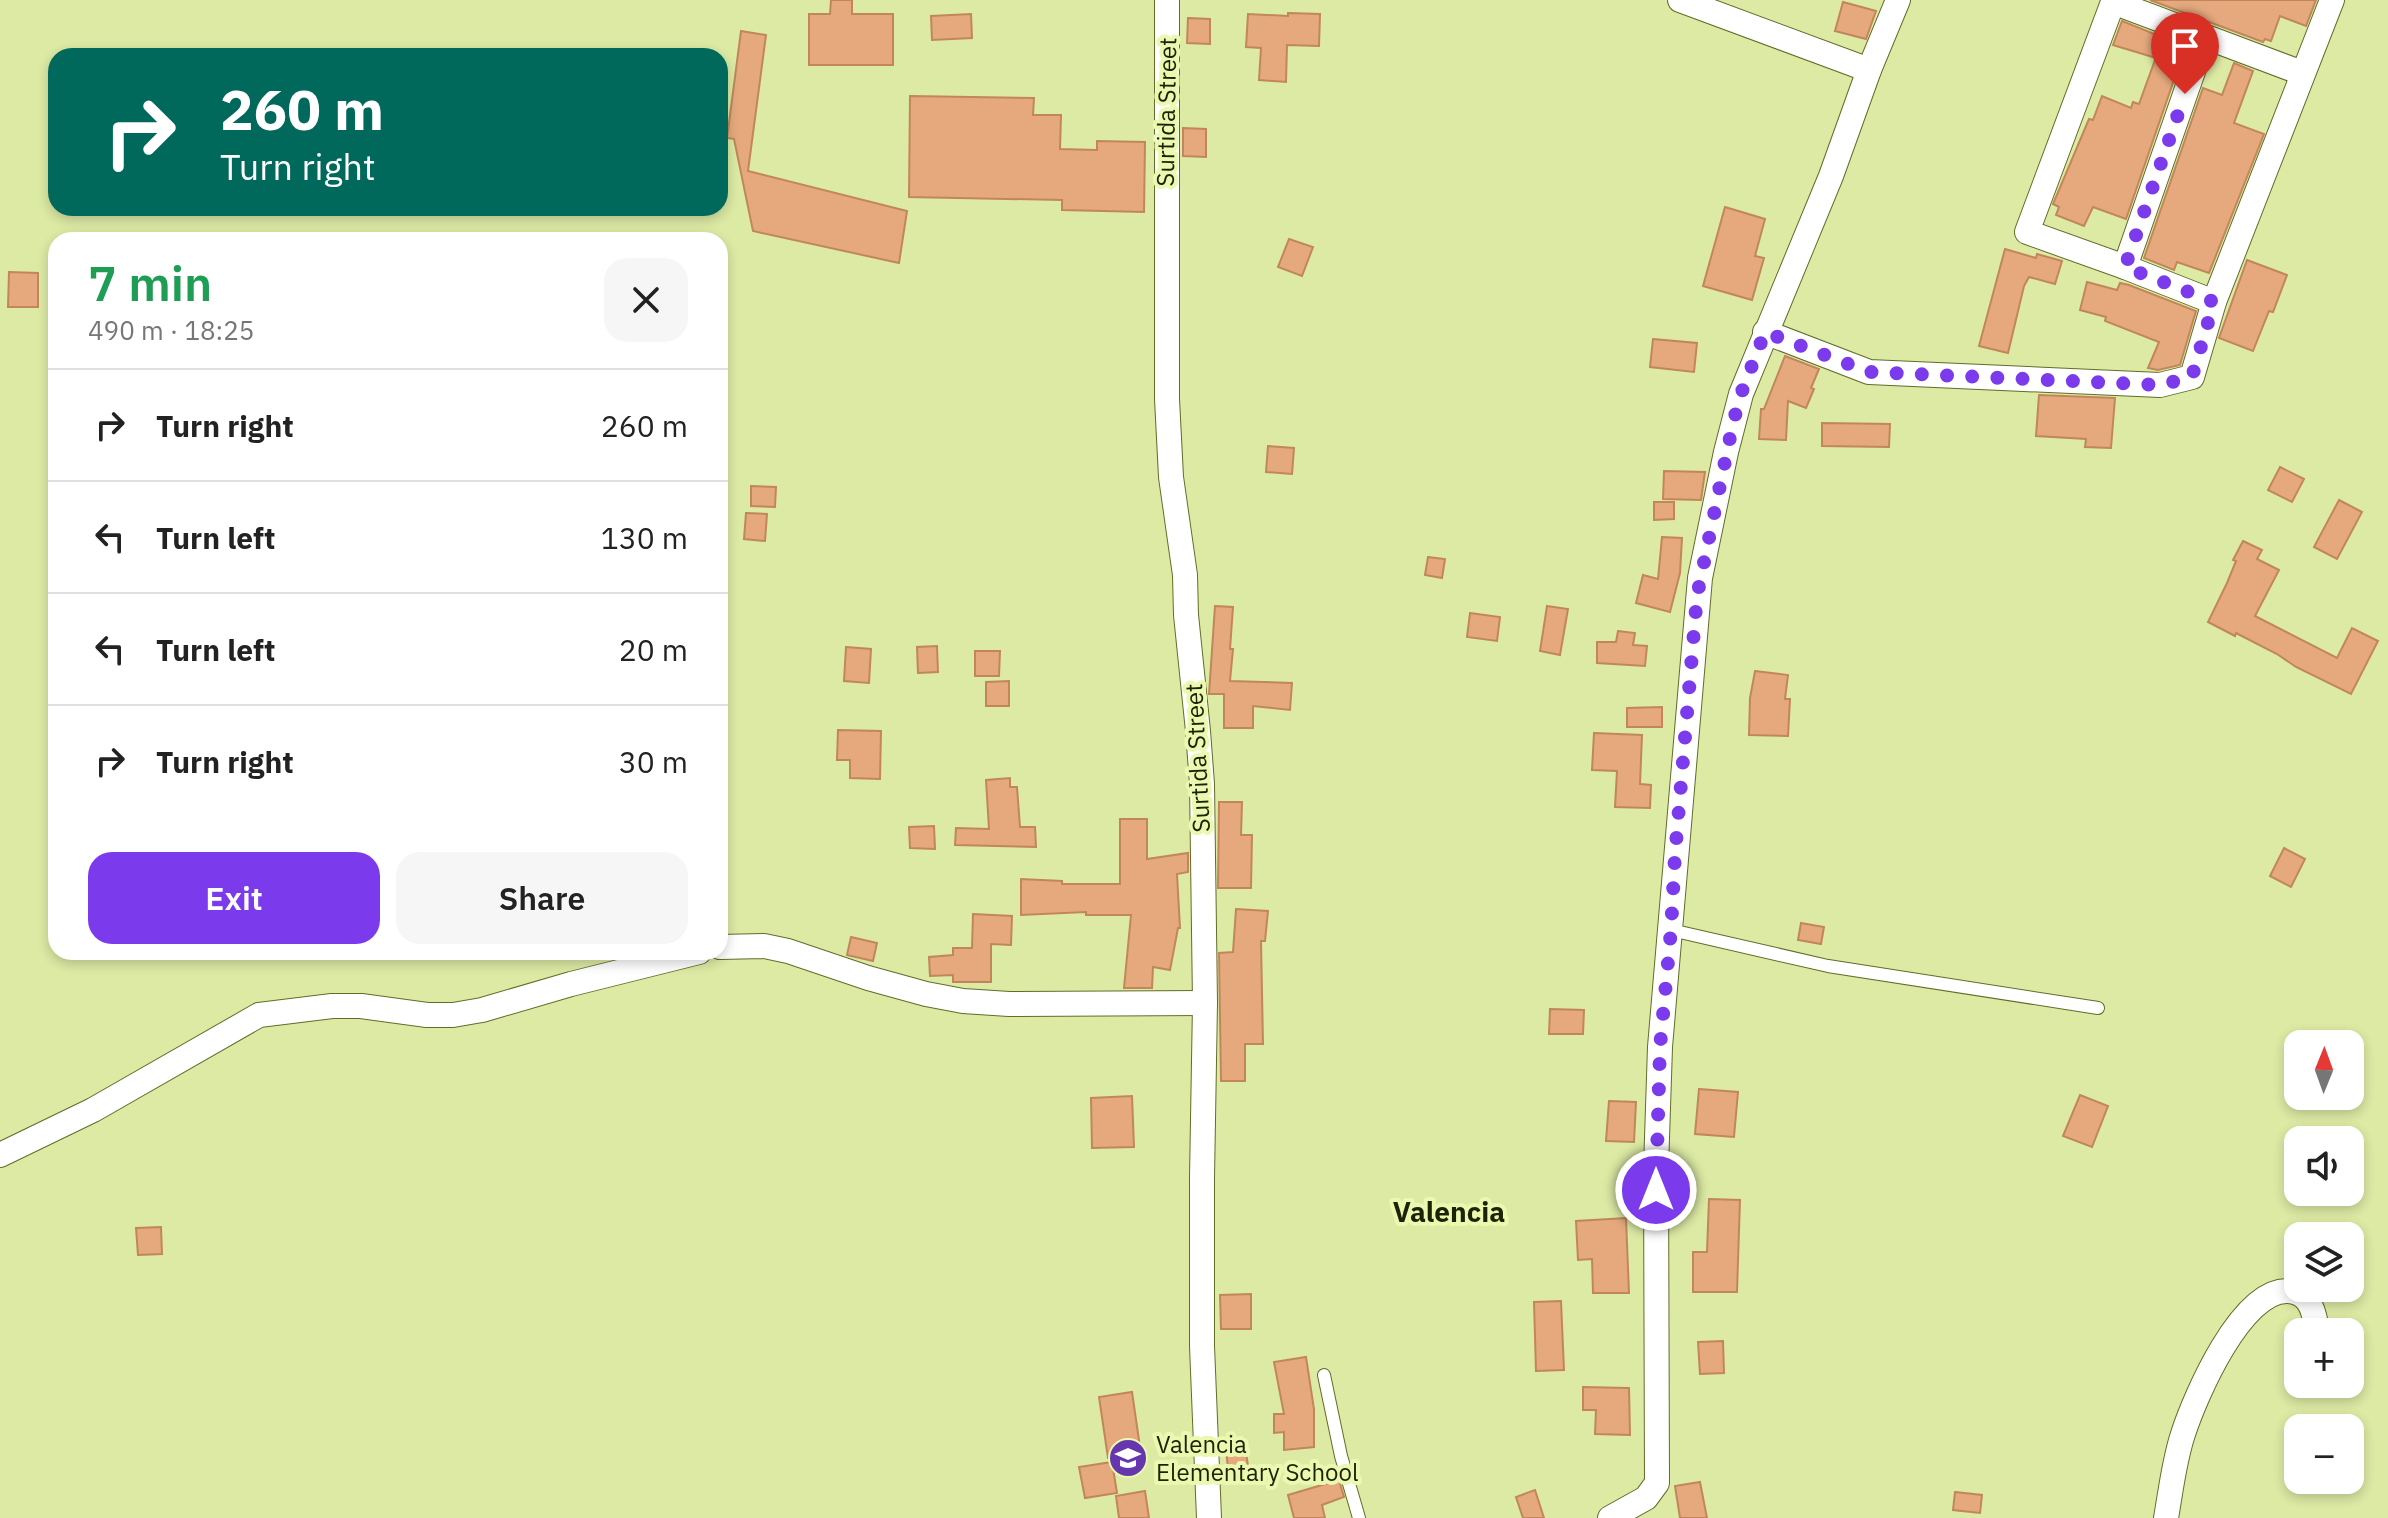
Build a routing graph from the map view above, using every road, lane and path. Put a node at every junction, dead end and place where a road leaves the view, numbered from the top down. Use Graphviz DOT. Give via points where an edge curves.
graph roads {
  1 [pos="1167,0"];
  2 [pos="1680,0"];
  3 [pos="1898,0"];
  4 [pos="2332,0"];
  5 [pos="2150,7"];
  6 [pos="2205,37"];
  7 [pos="1869,70"];
  8 [pos="2302,73"];
  9 [pos="2125,267"];
  10 [pos="2214,302"];
  11 [pos="1765,332"];
  12 [pos="1671,930"];
  13 [pos="728,947"];
  14 [pos="667,960"];
  15 [pos="1205,1003"];
  16 [pos="2098,1008"];
  17 [pos="0,1155"];
  18 [pos="2315,1318"];
  19 [pos="1324,1375"];
  20 [pos="1209,1518"];
  21 [pos="1359,1518"];
  22 [pos="1610,1518"];
  23 [pos="2166,1518"];
  1 -- 15 [label="street, Surtida Street" via="1167,399 1202,784"];
  2 -- 7 [label="street"];
  3 -- 7 [label="street"];
  4 -- 8 [label="street"];
  5 -- 6 [label="street"];
  5 -- 9 [label="street" via="2113,2 2027,232"];
  6 -- 8 [label="street"];
  6 -- 9 [label="street"];
  7 -- 11 [label="street"];
  8 -- 10 [label="street"];
  9 -- 10 [label="street"];
  10 -- 11 [label="street" via="2192,377 2160,385 1869,372"];
  11 -- 12 [label="street" via="1737,409 1700,578"];
  12 -- 16 [label="lane" via="1828,966"];
  12 -- 22 [label="street" via="1658,1093 1657,1483 1646,1498"];
  13 -- 15 [label="street" via="788,951 963,1001"];
  14 -- 17 [label="street" via="453,1015 332,1006 259,1015 93,1110"];
  15 -- 20 [label="street, Surtida Street" via="1202,1346"];
  18 -- 23 [label="street" via="2311,1303 2299,1293 2283,1291 2259,1303 2235,1328 2192,1410"];
  19 -- 21 [label="lane"];
}
